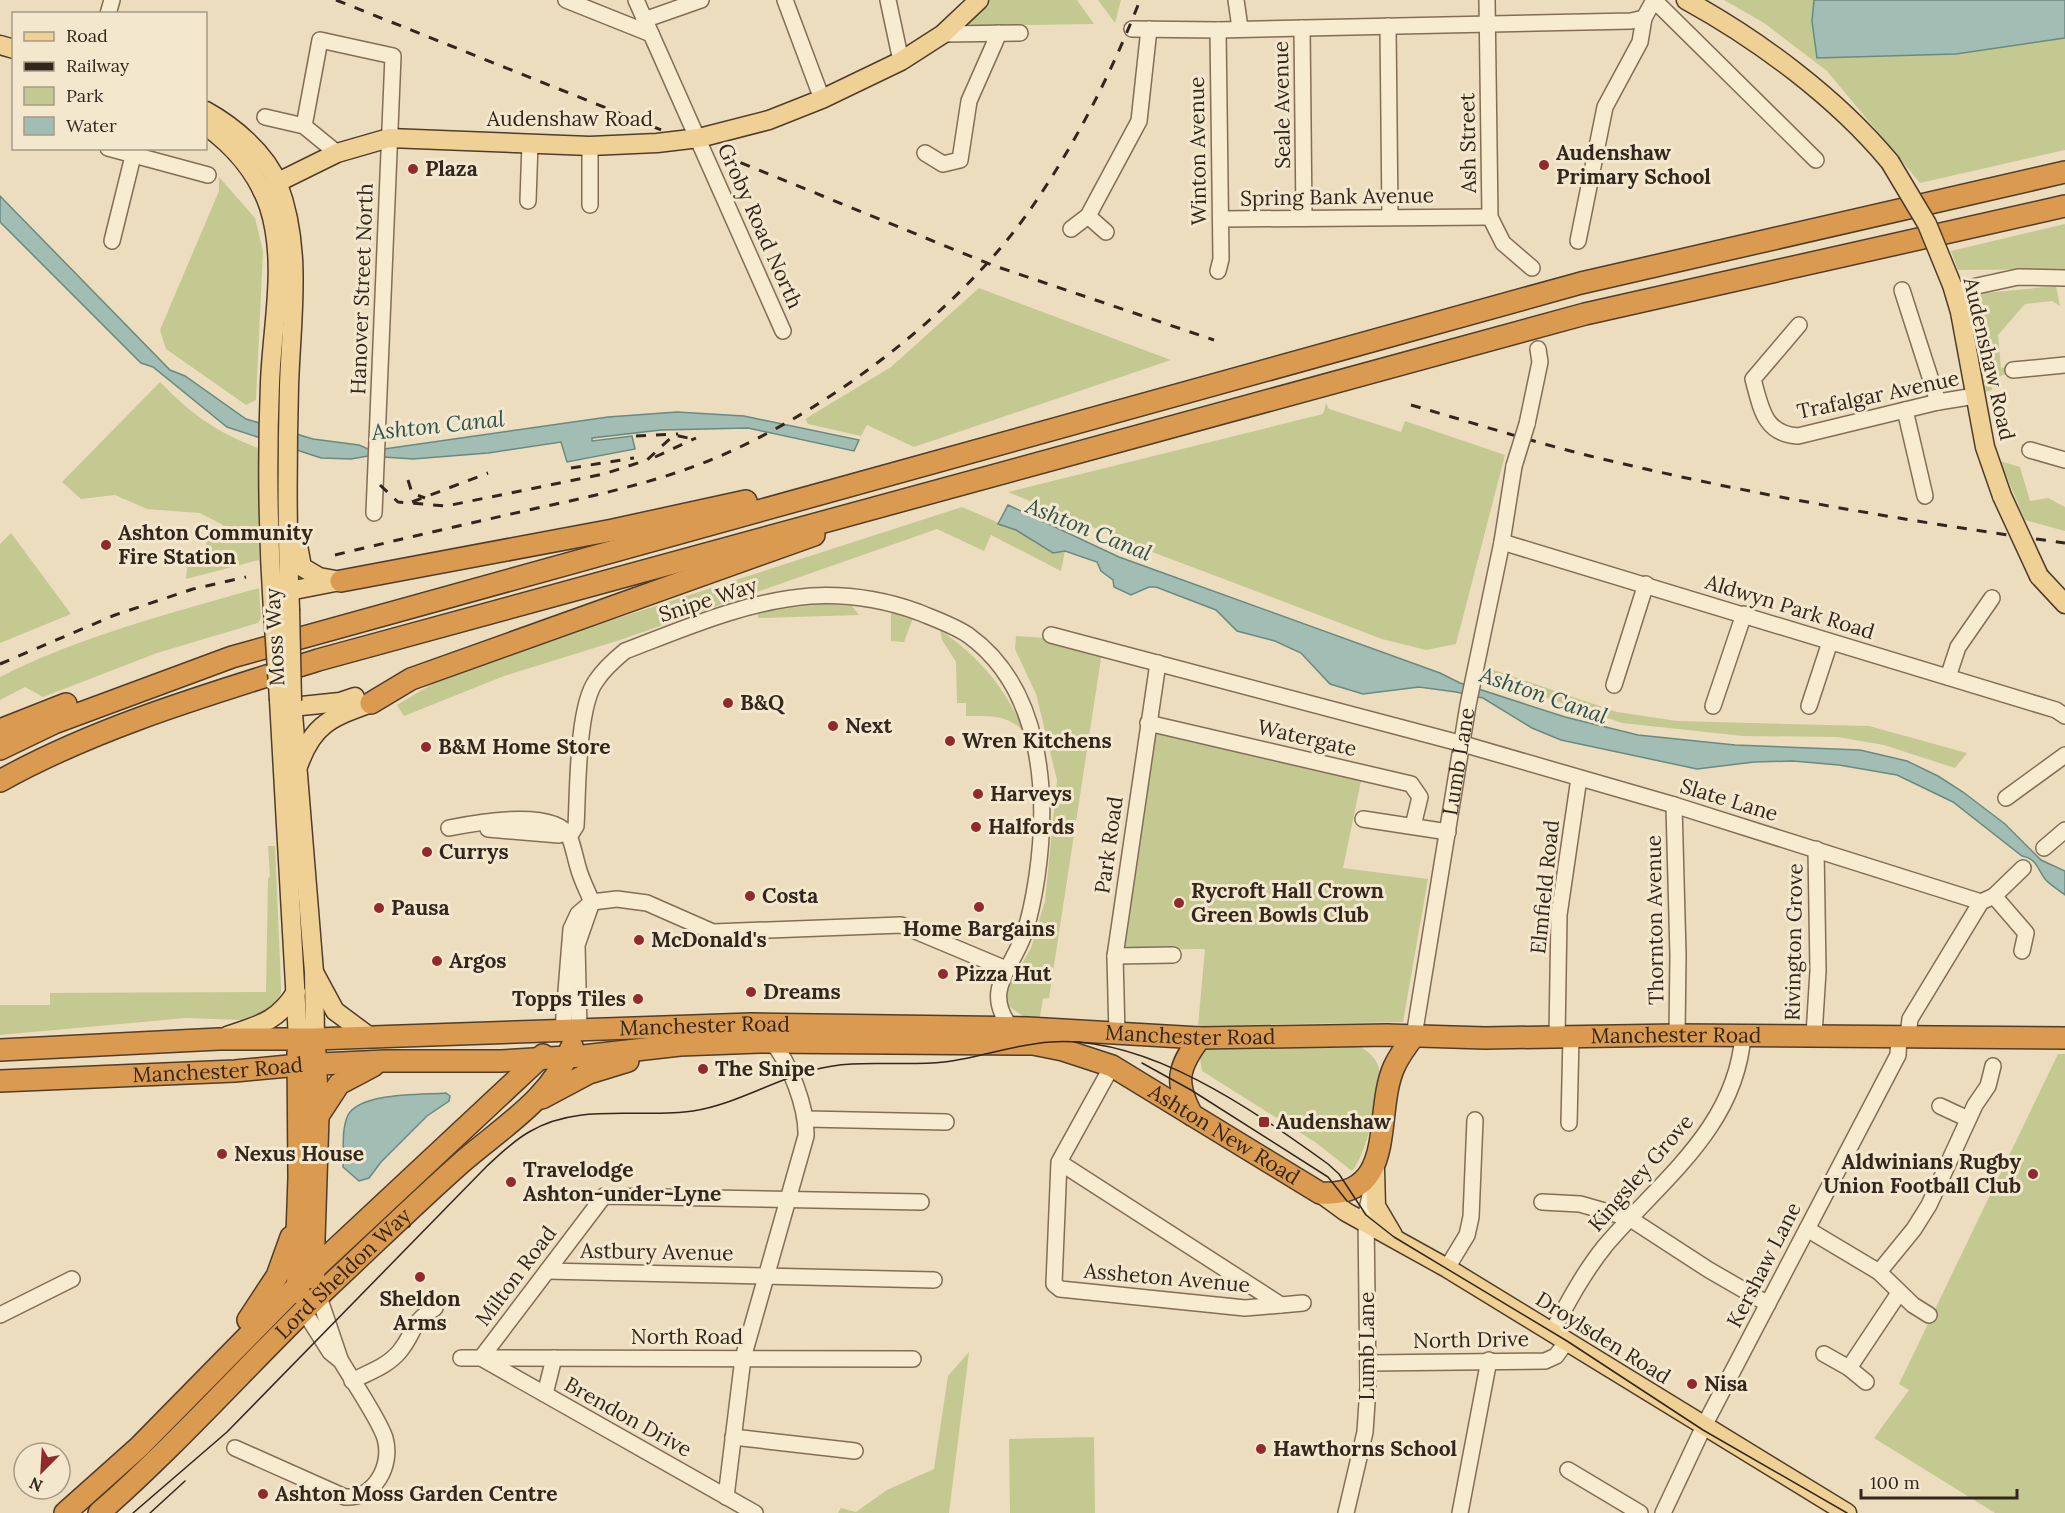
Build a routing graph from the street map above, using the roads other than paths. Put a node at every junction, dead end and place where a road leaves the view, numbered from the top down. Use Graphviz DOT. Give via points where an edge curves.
graph roads {
  1 [pos="566,0"];
  2 [pos="636,0"];
  3 [pos="701,0"];
  4 [pos="784,0"];
  5 [pos="888,0"];
  6 [pos="979,0"];
  7 [pos="1236,0"];
  8 [pos="1487,0"];
  9 [pos="1654,0"];
  10 [pos="1686,0"];
  11 [pos="1644,18"];
  12 [pos="645,20"];
  13 [pos="1487,24"];
  14 [pos="1388,26"];
  15 [pos="1239,28"];
  16 [pos="1302,28"];
  17 [pos="1131,29"];
  18 [pos="1149,29"];
  19 [pos="1218,30"];
  20 [pos="999,33"];
  21 [pos="1020,33"];
  22 [pos="651,34"];
  23 [pos="943,34"];
  24 [pos="901,61"];
  25 [pos="822,99"];
  26 [pos="207,112"];
  27 [pos="266,117"];
  28 [pos="207,126"];
  29 [pos="304,126"];
  30 [pos="225,132"];
  31 [pos="389,138"];
  32 [pos="699,138"];
  33 [pos="530,143"];
  34 [pos="590,146"];
  35 [pos="134,152"];
  36 [pos="338,153"];
  37 [pos="925,153"];
  38 [pos="1816,160"];
  39 [pos="2065,172"];
  40 [pos="208,175"];
  41 [pos="265,183"];
  42 [pos="528,201"];
  43 [pos="590,205"];
  44 [pos="2065,206"];
  45 [pos="1088,216"];
  46 [pos="1390,217"];
  47 [pos="1490,217"];
  48 [pos="1304,218"];
  49 [pos="1221,219"];
  50 [pos="1071,229"];
  51 [pos="1106,232"];
  52 [pos="112,241"];
  53 [pos="1578,241"];
  54 [pos="1532,268"];
  55 [pos="1218,271"];
  56 [pos="2065,278"];
  57 [pos="1953,288"];
  58 [pos="1902,290"];
  59 [pos="1799,325"];
  60 [pos="783,331"];
  61 [pos="1538,349"];
  62 [pos="2065,365"];
  63 [pos="2013,370"];
  64 [pos="1975,396"];
  65 [pos="1938,402"];
  66 [pos="1905,410"];
  67 [pos="2030,450"];
  68 [pos="2065,460"];
  69 [pos="934,463"];
  70 [pos="282,467"];
  71 [pos="1925,496"];
  72 [pos="898,503"];
  73 [pos="374,513"];
  74 [pos="1502,542"];
  75 [pos="341,581"];
  76 [pos="1646,584"];
  77 [pos="1992,598"];
  78 [pos="281,601"];
  79 [pos="2065,604"];
  80 [pos="1744,614"];
  81 [pos="1051,635"];
  82 [pos="1830,642"];
  83 [pos="1158,663"];
  84 [pos="183,673"];
  85 [pos="1948,677"];
  86 [pos="1614,685"];
  87 [pos="368,698"];
  88 [pos="286,704"];
  89 [pos="1713,706"];
  90 [pos="1809,706"];
  91 [pos="2065,717"];
  92 [pos="1148,723"];
  93 [pos="0,730"];
  94 [pos="1463,744"];
  95 [pos="0,749"];
  96 [pos="2065,755"];
  97 [pos="297,770"];
  98 [pos="1579,778"];
  99 [pos="0,781"];
  100 [pos="2006,798"];
  101 [pos="1674,805"];
  102 [pos="1363,819"];
  103 [pos="1413,826"];
  104 [pos="2065,830"];
  105 [pos="1448,832"];
  106 [pos="569,837"];
  107 [pos="2044,848"];
  108 [pos="1816,849"];
  109 [pos="2023,868"];
  110 [pos="1987,899"];
  111 [pos="592,902"];
  112 [pos="2022,951"];
  113 [pos="1173,955"];
  114 [pos="1115,956"];
  115 [pos="1006,969"];
  116 [pos="314,972"];
  117 [pos="296,992"];
  118 [pos="1011,1028"];
  119 [pos="1117,1035"];
  120 [pos="1677,1035"];
  121 [pos="1743,1035"];
  122 [pos="1814,1035"];
  123 [pos="1414,1036"];
  124 [pos="1904,1036"];
  125 [pos="370,1037"];
  126 [pos="1358,1037"];
  127 [pos="1564,1037"];
  128 [pos="1200,1038"];
  129 [pos="2065,1038"];
  130 [pos="219,1039"];
  131 [pos="306,1039"];
  132 [pos="571,1039"];
  133 [pos="771,1041"];
  134 [pos="817,1041"];
  135 [pos="680,1045"];
  136 [pos="0,1050"];
  137 [pos="1079,1054"];
  138 [pos="540,1058"];
  139 [pos="386,1061"];
  140 [pos="628,1061"];
  141 [pos="307,1064"];
  142 [pos="787,1066"];
  143 [pos="1112,1066"];
  144 [pos="1993,1066"];
  145 [pos="1393,1068"];
  146 [pos="0,1081"];
  147 [pos="536,1101"];
  148 [pos="1940,1106"];
  149 [pos="1192,1115"];
  150 [pos="318,1117"];
  151 [pos="807,1119"];
  152 [pos="1968,1119"];
  153 [pos="1475,1120"];
  154 [pos="946,1122"];
  155 [pos="1569,1123"];
  156 [pos="1059,1162"];
  157 [pos="1374,1174"];
  158 [pos="1320,1193"];
  159 [pos="790,1201"];
  160 [pos="921,1202"];
  161 [pos="1542,1202"];
  162 [pos="306,1218"];
  163 [pos="1629,1218"];
  164 [pos="1366,1221"];
  165 [pos="1807,1228"];
  166 [pos="350,1235"];
  167 [pos="1394,1237"];
  168 [pos="1447,1268"];
  169 [pos="547,1271"];
  170 [pos="1879,1272"];
  171 [pos="767,1276"];
  172 [pos="72,1279"];
  173 [pos="934,1280"];
  174 [pos="306,1292"];
  175 [pos="1899,1293"];
  176 [pos="1303,1303"];
  177 [pos="1768,1304"];
  178 [pos="1281,1305"];
  179 [pos="435,1308"];
  180 [pos="0,1315"];
  181 [pos="1929,1315"];
  182 [pos="1559,1336"];
  183 [pos="1824,1354"];
  184 [pos="461,1358"];
  185 [pos="481,1358"];
  186 [pos="554,1358"];
  187 [pos="742,1358"];
  188 [pos="913,1359"];
  189 [pos="1489,1360"];
  190 [pos="1368,1363"];
  191 [pos="1849,1368"];
  192 [pos="211,1372"];
  193 [pos="352,1381"];
  194 [pos="1866,1382"];
  195 [pos="545,1394"];
  196 [pos="1704,1426"];
  197 [pos="733,1437"];
  198 [pos="235,1448"];
  199 [pos="855,1451"];
  200 [pos="1568,1470"];
  201 [pos="726,1497"];
  202 [pos="65,1513"];
  203 [pos="99,1513"];
  204 [pos="755,1513"];
  205 [pos="1346,1513"];
  206 [pos="1460,1513"];
  207 [pos="1640,1513"];
  208 [pos="1663,1513"];
  209 [pos="1847,1513"];
  1 -- 22 [label="street"];
  2 -- 12 [label="street, Groby Road North"];
  3 -- 12 [label="street"];
  4 -- 25 [label="street"];
  5 -- 24 [label="street"];
  6 -- 23 [label="main road, Audenshaw Road"];
  7 -- 15 [label="street"];
  8 -- 13 [label="street, Ash Street"];
  9 -- 11 [label="street"];
  9 -- 38 [label="street"];
  10 -- 57 [label="main road, Audenshaw Road, bridge" via="1725,21 1794,72 1871,140 1890,162 1927,224"];
  11 -- 13 [label="street"];
  11 -- 53 [label="street" via="1640,42 1605,107"];
  12 -- 22 [label="street, Groby Road North"];
  13 -- 14 [label="street"];
  13 -- 47 [label="street, Ash Street"];
  14 -- 16 [label="street"];
  14 -- 46 [label="street"];
  15 -- 16 [label="street"];
  15 -- 19 [label="street"];
  16 -- 48 [label="street, Seale Avenue"];
  17 -- 18 [label="street"];
  18 -- 19 [label="street"];
  18 -- 45 [label="street" via="1139,121"];
  19 -- 49 [label="street, Winton Avenue"];
  20 -- 21 [label="street"];
  20 -- 23 [label="street"];
  20 -- 37 [label="street" via="969,101 960,160 943,164"];
  22 -- 32 [label="street, Groby Road North"];
  23 -- 24 [label="main road, Audenshaw Road"];
  24 -- 25 [label="main road, Audenshaw Road"];
  25 -- 32 [label="main road, Audenshaw Road" via="769,120"];
  26 -- 30 [label="main road"];
  27 -- 29 [label="street"];
  28 -- 30 [label="main road"];
  29 -- 31 [label="street, Hanover Street North" via="320,40 393,56"];
  29 -- 36 [label="street"];
  30 -- 41 [label="main road"];
  30 -- 41 [label="main road" via="254,150"];
  31 -- 33 [label="main road, Audenshaw Road"];
  31 -- 36 [label="main road, Audenshaw Road"];
  31 -- 73 [label="street, Hanover Street North"];
  32 -- 34 [label="main road, Audenshaw Road"];
  32 -- 60 [label="street, Groby Road North"];
  33 -- 34 [label="main road, Audenshaw Road"];
  33 -- 42 [label="street"];
  34 -- 43 [label="street"];
  35 -- 40 [label="street"];
  35 -- 52 [label="street"];
  36 -- 41 [label="main road, Audenshaw Road"];
  39 -- 69 [label="highway" via="1581,283"];
  41 -- 70 [label="main road, Moss Way" via="276,237 270,384"];
  41 -- 70 [label="main road, Moss Way" via="291,233 293,258"];
  44 -- 72 [label="highway" via="1585,314"];
  45 -- 50 [label="street"];
  45 -- 51 [label="street"];
  46 -- 47 [label="street, Spring Bank Avenue"];
  46 -- 48 [label="street, Spring Bank Avenue"];
  47 -- 54 [label="street, Ash Street" via="1503,243"];
  48 -- 49 [label="street, Spring Bank Avenue"];
  49 -- 55 [label="street, Winton Avenue"];
  56 -- 57 [label="street" via="2018,277"];
  57 -- 64 [label="main road, Audenshaw Road"];
  58 -- 65 [label="street"];
  59 -- 66 [label="street, Trafalgar Avenue" via="1754,379 1770,427 1783,435 1798,436"];
  61 -- 74 [label="street, Lumb Lane, bridge" via="1540,362 1514,466"];
  62 -- 63 [label="street"];
  64 -- 65 [label="street, Trafalgar Avenue"];
  64 -- 79 [label="main road, Audenshaw Road, bridge" via="1985,447 2002,496 2039,576"];
  65 -- 66 [label="street, Trafalgar Avenue"];
  66 -- 71 [label="street"];
  67 -- 68 [label="street"];
  69 -- 75 [label="highway" via="865,472 613,530"];
  69 -- 84 [label="highway"];
  70 -- 75 [label="main road" via="297,490 297,540 302,567 319,577"];
  70 -- 78 [label="main road, Moss Way"];
  70 -- 78 [label="main road, Moss Way"];
  72 -- 87 [label="highway"];
  72 -- 99 [label="highway" via="318,660 168,708"];
  74 -- 76 [label="street, Aldwyn Park Road"];
  74 -- 94 [label="street, Lumb Lane"];
  75 -- 78 [label="main road"];
  76 -- 80 [label="street, Aldwyn Park Road"];
  76 -- 86 [label="street"];
  77 -- 85 [label="street" via="1958,647"];
  78 -- 88 [label="main road, Moss Way, bridge"];
  80 -- 82 [label="street, Aldwyn Park Road"];
  80 -- 89 [label="street"];
  81 -- 83 [label="street"];
  82 -- 85 [label="street, Aldwyn Park Road"];
  82 -- 90 [label="street"];
  83 -- 92 [label="street, Park Road"];
  83 -- 94 [label="street"];
  84 -- 93 [label="highway" via="113,687"];
  84 -- 95 [label="highway" via="54,723"];
  85 -- 91 [label="street, Aldwyn Park Road" via="2056,710"];
  87 -- 88 [label="main road"];
  87 -- 97 [label="main road" via="318,728 305,746"];
  88 -- 97 [label="main road, Moss Way"];
  88 -- 117 [label="main road, Moss Way"];
  92 -- 103 [label="street, Watergate" via="1411,784 1420,797"];
  92 -- 114 [label="street, Park Road"];
  94 -- 98 [label="street, Slate Lane"];
  94 -- 105 [label="street, Lumb Lane"];
  96 -- 100 [label="street"];
  97 -- 116 [label="main road, Moss Way"];
  98 -- 101 [label="street, Slate Lane"];
  98 -- 127 [label="street, Elmfield Road" via="1559,915"];
  101 -- 108 [label="street, Slate Lane"];
  101 -- 120 [label="street, Thornton Avenue"];
  102 -- 103 [label="street"];
  103 -- 105 [label="street"];
  104 -- 107 [label="street"];
  105 -- 123 [label="street, Lumb Lane"];
  106 -- 106 [label="street" via="512,830 449,828 513,819 552,824"];
  106 -- 111 [label="street"];
  106 -- 115 [label="street, Snipe Way" via="576,826 584,712 590,691 610,663 625,651 764,603 812,596 845,597 906,608 967,635 986,652 1013,687 1032,730 1040,792 1039,860 1025,932"];
  108 -- 110 [label="street, Slate Lane"];
  108 -- 122 [label="street, Rivington Grove" via="1818,971"];
  109 -- 110 [label="street, Kershaw Lane"];
  110 -- 112 [label="street" via="2026,933"];
  110 -- 124 [label="street, Kershaw Lane"];
  111 -- 115 [label="street" via="617,899 647,903 713,932 901,925"];
  111 -- 132 [label="street" via="577,945"];
  113 -- 114 [label="street"];
  114 -- 119 [label="street, Park Road"];
  115 -- 118 [label="street, Snipe Way" via="998,995 1001,1012"];
  116 -- 125 [label="main road" via="338,1013"];
  116 -- 131 [label="main road, Moss Way"];
  117 -- 130 [label="main road" via="272,1020"];
  117 -- 131 [label="main road, Moss Way"];
  118 -- 119 [label="highway, Manchester Road"];
  118 -- 132 [label="highway, Manchester Road" via="750,1024"];
  119 -- 128 [label="highway, Manchester Road"];
  119 -- 143 [label="highway"];
  120 -- 121 [label="highway, Manchester Road"];
  120 -- 127 [label="highway, Manchester Road"];
  121 -- 122 [label="highway, Manchester Road"];
  121 -- 163 [label="street, Kingsley Grove" via="1734,1083 1704,1138"];
  122 -- 124 [label="highway, Manchester Road"];
  123 -- 126 [label="highway, Manchester Road"];
  123 -- 127 [label="highway, Manchester Road"];
  123 -- 145 [label="highway, Lumb Lane"];
  124 -- 129 [label="highway, Manchester Road"];
  124 -- 165 [label="street, Kershaw Lane" via="1898,1055"];
  125 -- 131 [label="highway, Manchester Road"];
  125 -- 132 [label="highway, Manchester Road"];
  126 -- 128 [label="highway, Manchester Road"];
  126 -- 145 [label="highway" via="1375,1047"];
  127 -- 155 [label="street, Elmfield Road"];
  128 -- 149 [label="highway" via="1179,1077"];
  130 -- 131 [label="highway, Manchester Road"];
  130 -- 136 [label="highway, Manchester Road"];
  131 -- 141 [label="highway, Moss Way"];
  132 -- 135 [label="highway, Manchester Road"];
  132 -- 138 [label="highway, Manchester Road"];
  132 -- 147 [label="highway, Lord Sheldon Way"];
  133 -- 134 [label="highway, Manchester Road"];
  133 -- 135 [label="highway, Manchester Road"];
  133 -- 142 [label="street"];
  134 -- 137 [label="highway, Manchester Road" via="1033,1044"];
  134 -- 142 [label="street" via="794,1052"];
  135 -- 140 [label="main road"];
  137 -- 143 [label="highway, Ashton New Road"];
  138 -- 139 [label="highway, Manchester Road"];
  138 -- 166 [label="highway, Lord Sheldon Way"];
  139 -- 141 [label="highway, Manchester Road"];
  139 -- 150 [label="highway" via="339,1084"];
  140 -- 147 [label="highway" via="589,1073"];
  141 -- 146 [label="highway, Manchester Road" via="235,1071"];
  141 -- 150 [label="highway, Lord Sheldon Way"];
  141 -- 162 [label="highway, Lord Sheldon Way"];
  142 -- 151 [label="street"];
  143 -- 149 [label="highway, Ashton New Road"];
  143 -- 156 [label="street, Assheton Avenue"];
  144 -- 152 [label="street" via="1988,1086"];
  145 -- 157 [label="highway, Lumb Lane"];
  147 -- 174 [label="highway, Lord Sheldon Way"];
  148 -- 152 [label="street"];
  149 -- 158 [label="highway, Ashton New Road"];
  150 -- 162 [label="highway, Lord Sheldon Way"];
  151 -- 154 [label="street"];
  151 -- 159 [label="street" via="807,1136"];
  152 -- 170 [label="street" via="1929,1205"];
  153 -- 168 [label="street" via="1471,1217 1467,1235"];
  156 -- 178 [label="street, Assheton Avenue"];
  156 -- 178 [label="street, Assheton Avenue" via="1054,1284 1060,1289 1245,1308"];
  157 -- 158 [label="highway" via="1350,1191"];
  157 -- 164 [label="street, Lumb Lane" via="1367,1196"];
  157 -- 167 [label="main road, Lumb Lane" via="1376,1206"];
  158 -- 164 [label="main road, Ashton New Road"];
  159 -- 160 [label="street"];
  159 -- 169 [label="street, Milton Road" via="604,1196"];
  159 -- 171 [label="street"];
  161 -- 163 [label="street" via="1580,1204"];
  162 -- 166 [label="highway" via="331,1233"];
  162 -- 174 [label="highway, Lord Sheldon Way"];
  162 -- 192 [label="highway" via="264,1299"];
  163 -- 177 [label="street"];
  163 -- 182 [label="street, Kingsley Grove" via="1583,1276"];
  164 -- 167 [label="main road, Droylsden Road"];
  164 -- 190 [label="street, Lumb Lane"];
  165 -- 170 [label="street"];
  165 -- 177 [label="street, Kershaw Lane"];
  166 -- 174 [label="highway, Lord Sheldon Way"];
  167 -- 168 [label="main road, Droylsden Road"];
  168 -- 182 [label="main road, Droylsden Road"];
  169 -- 171 [label="street, Astbury Avenue"];
  169 -- 185 [label="street, Milton Road"];
  170 -- 175 [label="street"];
  171 -- 173 [label="street, Astbury Avenue"];
  171 -- 187 [label="street"];
  172 -- 180 [label="street"];
  174 -- 192 [label="highway, Lord Sheldon Way"];
  174 -- 193 [label="street" via="323,1342"];
  174 -- 203 [label="highway, Lord Sheldon Way" via="231,1386"];
  175 -- 181 [label="street"];
  175 -- 191 [label="street"];
  176 -- 178 [label="street"];
  177 -- 196 [label="street, Kershaw Lane"];
  179 -- 193 [label="street" via="419,1318 389,1363"];
  182 -- 189 [label="street, North Drive" via="1556,1356 1545,1361"];
  182 -- 196 [label="main road, Droylsden Road"];
  183 -- 191 [label="street"];
  184 -- 185 [label="street, North Road"];
  185 -- 186 [label="street, North Road"];
  185 -- 195 [label="street, Brendon Drive"];
  186 -- 187 [label="street, North Road"];
  186 -- 195 [label="street"];
  187 -- 188 [label="street, North Road"];
  187 -- 197 [label="street"];
  189 -- 190 [label="street, North Drive"];
  189 -- 206 [label="street"];
  190 -- 205 [label="street, Lumb Lane" via="1364,1440"];
  191 -- 194 [label="street"];
  192 -- 202 [label="highway, Lord Sheldon Way" via="139,1447"];
  193 -- 198 [label="street" via="385,1438 386,1450 382,1474 375,1486 357,1498 345,1497"];
  195 -- 201 [label="street, Brendon Drive"];
  196 -- 208 [label="street, Kershaw Lane"];
  196 -- 209 [label="main road, Droylsden Road"];
  197 -- 199 [label="street"];
  197 -- 201 [label="street"];
  200 -- 207 [label="street"];
  201 -- 204 [label="street, Brendon Drive"];
}
